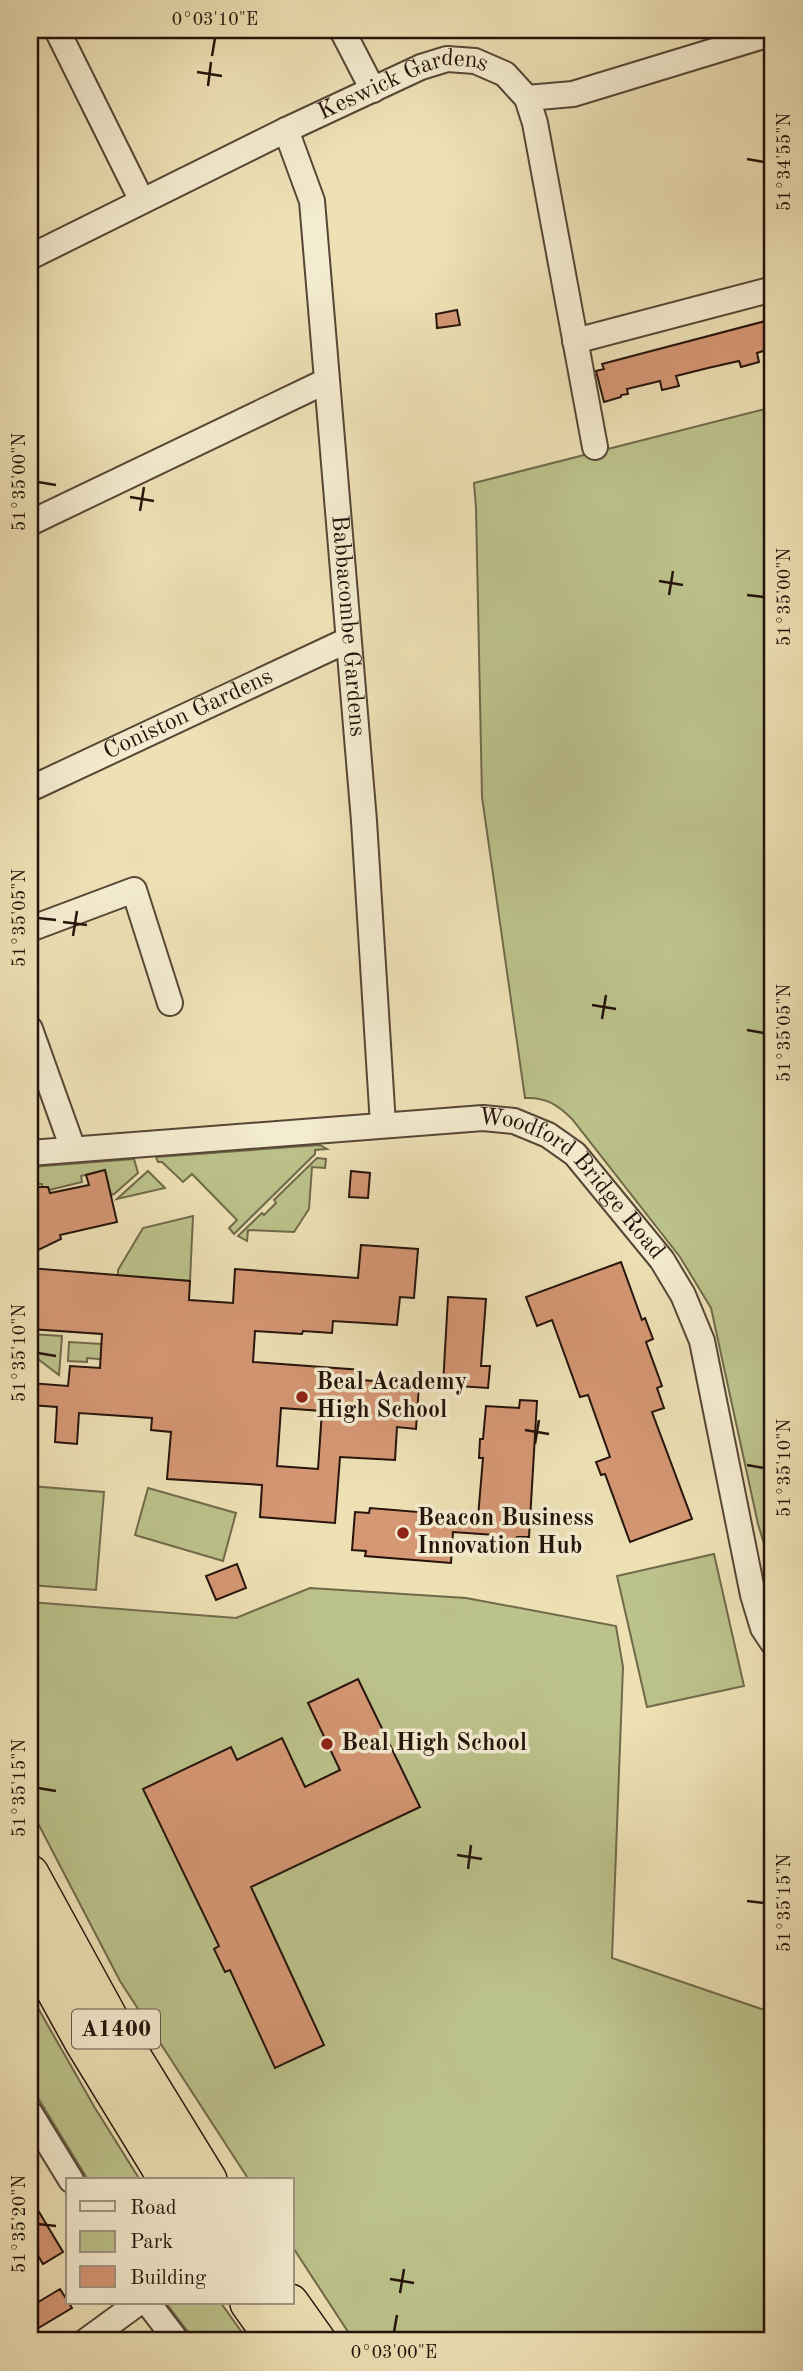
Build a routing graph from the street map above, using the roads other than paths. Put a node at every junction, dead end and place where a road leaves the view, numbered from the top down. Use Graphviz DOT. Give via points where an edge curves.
graph roads {
  1 [pos="57,30"];
  2 [pos="342,30"];
  3 [pos="773,33"];
  4 [pos="373,90"];
  5 [pos="527,98"];
  6 [pos="286,130"];
  7 [pos="142,201"];
  8 [pos="30,257"];
  9 [pos="773,289"];
  10 [pos="575,341"];
  11 [pos="327,385"];
  12 [pos="594,447"];
  13 [pos="30,523"];
  14 [pos="348,640"];
  15 [pos="30,789"];
  16 [pos="30,929"];
  17 [pos="170,1003"];
  18 [pos="30,1028"];
  19 [pos="383,1125"];
  20 [pos="72,1149"];
  21 [pos="30,1153"];
  22 [pos="773,1643"];
  23 [pos="30,1874"];
  24 [pos="30,1945"];
  25 [pos="30,2113"];
  26 [pos="70,2178"];
  27 [pos="167,2178"];
  28 [pos="207,2178"];
  29 [pos="137,2304"];
  30 [pos="149,2304"];
  31 [pos="250,2304"];
  32 [pos="291,2304"];
  33 [pos="86,2341"];
  34 [pos="177,2341"];
  35 [pos="276,2341"];
  36 [pos="317,2341"];
  1 -- 7 [label="street"];
  2 -- 4 [label="street"];
  3 -- 5 [label="street" via="573,94"];
  4 -- 5 [label="street, Keswick Gardens" via="447,59 475,61 505,74"];
  4 -- 6 [label="street, Keswick Gardens"];
  5 -- 10 [label="street, Keswick Gardens"];
  6 -- 7 [label="street, Keswick Gardens"];
  6 -- 11 [label="street, Babbacombe Gardens" via="312,201"];
  7 -- 8 [label="street, Keswick Gardens"];
  9 -- 10 [label="street"];
  10 -- 12 [label="street, Keswick Gardens"];
  11 -- 13 [label="street" via="318,385"];
  11 -- 14 [label="street, Babbacombe Gardens"];
  14 -- 15 [label="street, Coniston Gardens"];
  14 -- 19 [label="street, Babbacombe Gardens"];
  16 -- 17 [label="street" via="134,890"];
  18 -- 20 [label="street"];
  19 -- 20 [label="street, Woodford Bridge Road"];
  19 -- 22 [label="street, Woodford Bridge Road" via="483,1118 514,1122 548,1135 590,1170 662,1261 702,1340 753,1595"];
  20 -- 21 [label="street, Woodford Bridge Road"];
  23 -- 28 [label="highway, A1400" via="111,2022"];
  24 -- 27 [label="highway, A1400"];
  25 -- 26 [label="street"];
  29 -- 33 [label="street"];
  30 -- 34 [label="street"];
  31 -- 35 [label="highway"];
  32 -- 36 [label="highway"];
}
